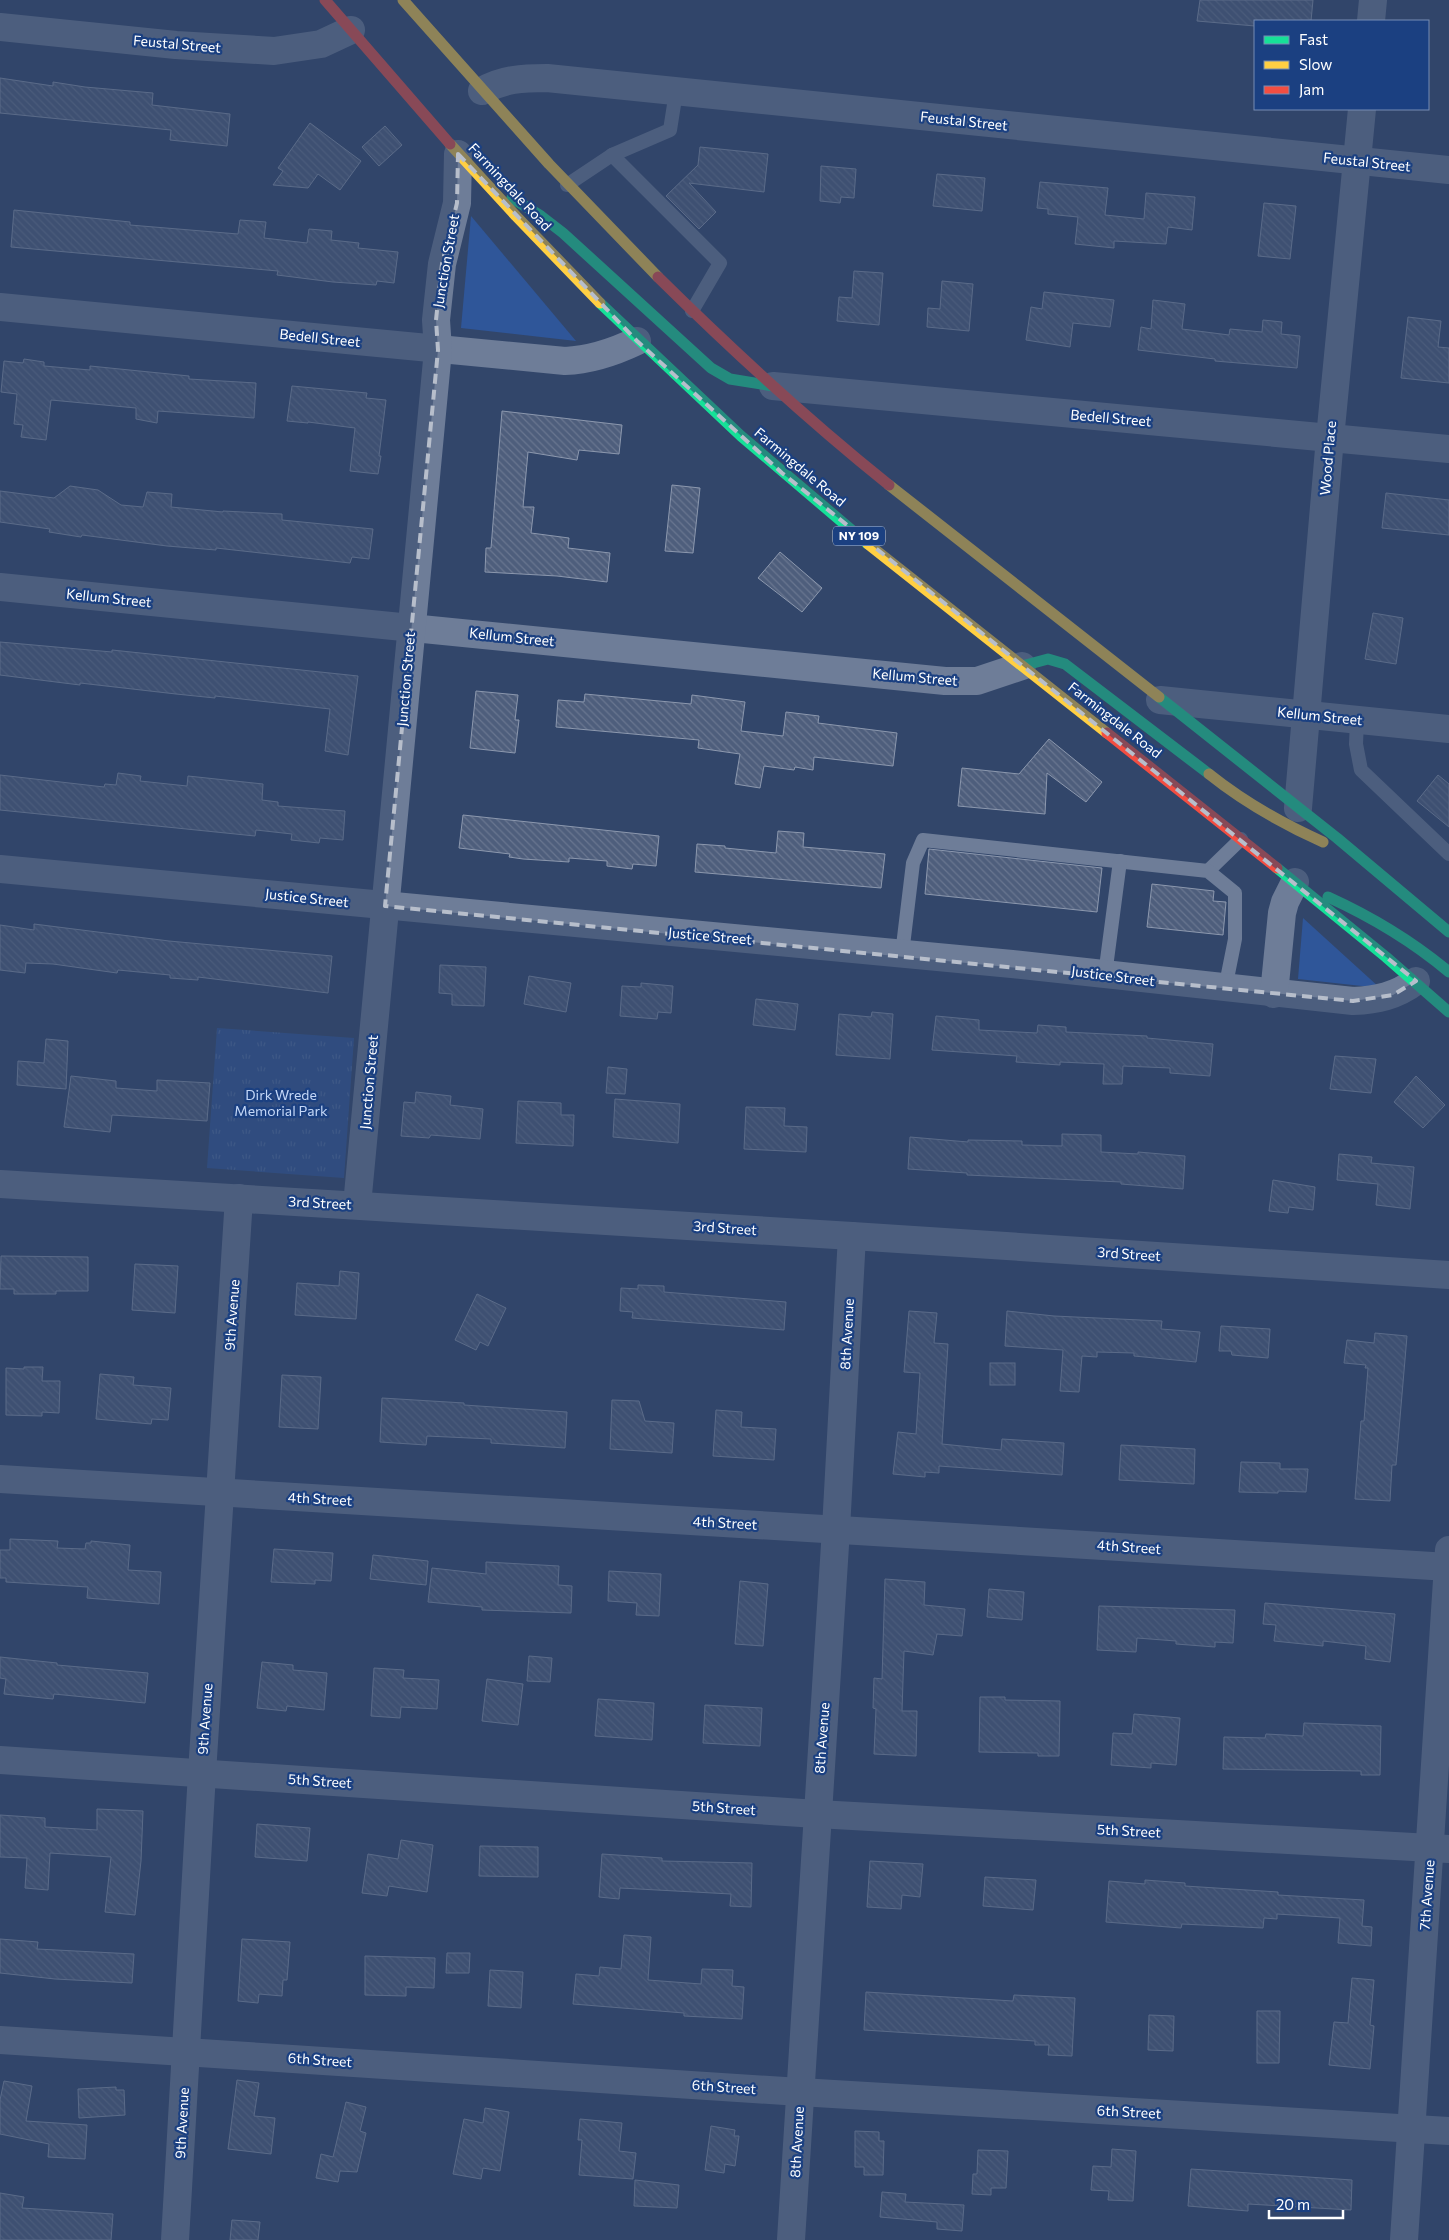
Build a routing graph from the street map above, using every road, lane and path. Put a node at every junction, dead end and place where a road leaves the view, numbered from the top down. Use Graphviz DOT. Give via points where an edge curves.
graph roads {
  1 [pos="325,0"];
  2 [pos="1373,0"];
  3 [pos="403,1"];
  4 [pos="1371,20"];
  5 [pos="0,27"];
  6 [pos="351,30"];
  7 [pos="482,91"];
  8 [pos="676,92"];
  9 [pos="1362,110"];
  10 [pos="458,154"];
  11 [pos="612,156"];
  12 [pos="1356,161"];
  13 [pos="1449,170"];
  14 [pos="479,177"];
  15 [pos="567,184"];
  16 [pos="0,307"];
  17 [pos="692,311"];
  18 [pos="637,340"];
  19 [pos="438,350"];
  20 [pos="773,386"];
  21 [pos="1330,438"];
  22 [pos="1449,449"];
  23 [pos="0,587"];
  24 [pos="411,627"];
  25 [pos="1022,666"];
  26 [pos="1160,700"];
  27 [pos="1305,715"];
  28 [pos="1357,720"];
  29 [pos="1449,729"];
  30 [pos="1298,808"];
  31 [pos="1241,839"];
  32 [pos="1449,854"];
  33 [pos="1120,861"];
  34 [pos="1363,861"];
  35 [pos="0,869"];
  36 [pos="1208,871"];
  37 [pos="1295,882"];
  38 [pos="385,906"];
  39 [pos="1449,932"];
  40 [pos="902,954"];
  41 [pos="1449,972"];
  42 [pos="1105,975"];
  43 [pos="1416,982"];
  44 [pos="1225,989"];
  45 [pos="1274,994"];
  46 [pos="1449,1012"];
  47 [pos="0,1184"];
  48 [pos="239,1198"];
  49 [pos="357,1205"];
  50 [pos="852,1236"];
  51 [pos="1449,1275"];
  52 [pos="0,1479"];
  53 [pos="221,1493"];
  54 [pos="836,1529"];
  55 [pos="1449,1561"];
  56 [pos="0,1760"];
  57 [pos="202,1773"];
  58 [pos="817,1814"];
  59 [pos="1439,1848"];
  60 [pos="0,2040"];
  61 [pos="186,2051"];
  62 [pos="800,2092"];
  63 [pos="1412,2129"];
  64 [pos="1449,2131"];
  65 [pos="176,2240"];
  66 [pos="791,2240"];
  67 [pos="1404,2240"];
  1 -- 6 [label="main road, Farmingdale Road / NY 109"];
  2 -- 4 [label="street"];
  3 -- 7 [label="main road"];
  5 -- 6 [label="street, Feustal Street" via="176,45 274,51 321,44"];
  6 -- 10 [label="main road, Farmingdale Road / NY 109"];
  7 -- 8 [label="street, Feustal Street" via="502,81 547,78"];
  7 -- 15 [label="main road"];
  8 -- 11 [label="lane" via="670,130"];
  8 -- 12 [label="street, Feustal Street"];
  9 -- 12 [label="street, Wood Place"];
  10 -- 14 [label="main road, Farmingdale Road / NY 109"];
  10 -- 19 [label="street, Junction Street" via="457,203 442,264 436,320"];
  11 -- 15 [label="lane"];
  11 -- 17 [label="lane" via="720,263"];
  12 -- 13 [label="street, Feustal Street"];
  12 -- 21 [label="street, Wood Place"];
  14 -- 18 [label="main road, Farmingdale Road / NY 109"];
  14 -- 20 [label="main road" via="564,233 711,368 730,379"];
  15 -- 17 [label="main road"];
  16 -- 19 [label="street, Bedell Street"];
  17 -- 20 [label="main road"];
  18 -- 19 [label="street, Bedell Street" via="604,355 565,361"];
  18 -- 25 [label="main road, Farmingdale Road / NY 109" via="710,409 812,497"];
  19 -- 24 [label="street, Junction Street"];
  20 -- 21 [label="street, Bedell Street"];
  20 -- 26 [label="main road" via="877,475"];
  21 -- 22 [label="street, Bedell Street"];
  21 -- 27 [label="street, Wood Place"];
  23 -- 24 [label="street, Kellum Street"];
  24 -- 25 [label="street, Kellum Street" via="946,681 977,680"];
  24 -- 38 [label="street, Junction Street"];
  25 -- 31 [label="main road, Farmingdale Road / NY 109"];
  25 -- 34 [label="main road" via="1048,659 1065,664 1232,792 1290,827"];
  26 -- 27 [label="street, Kellum Street"];
  26 -- 30 [label="main road"];
  27 -- 28 [label="street, Kellum Street"];
  27 -- 30 [label="street, Wood Place"];
  28 -- 29 [label="street, Kellum Street"];
  28 -- 32 [label="lane" via="1356,744 1361,770"];
  30 -- 34 [label="main road"];
  31 -- 36 [label="lane"];
  31 -- 37 [label="main road, Farmingdale Road / NY 109"];
  33 -- 36 [label="lane"];
  33 -- 40 [label="lane" via="923,840 913,863"];
  33 -- 42 [label="lane"];
  34 -- 39 [label="main road"];
  35 -- 38 [label="street, Justice Street"];
  36 -- 44 [label="lane" via="1235,893 1234,939"];
  37 -- 41 [label="main road" via="1363,912 1414,944"];
  37 -- 43 [label="main road, Farmingdale Road / NY 109"];
  37 -- 45 [label="street" via="1284,902"];
  38 -- 40 [label="street, Justice Street"];
  38 -- 49 [label="street, Junction Street"];
  40 -- 42 [label="street, Justice Street"];
  42 -- 44 [label="street, Justice Street"];
  43 -- 45 [label="street, Justice Street" via="1393,995 1370,1000"];
  43 -- 46 [label="main road, Farmingdale Road / NY 109"];
  44 -- 45 [label="street, Justice Street"];
  47 -- 48 [label="street, 3rd Street"];
  48 -- 49 [label="street, 3rd Street"];
  48 -- 53 [label="street, 9th Avenue"];
  49 -- 50 [label="street, 3rd Street"];
  50 -- 51 [label="street, 3rd Street"];
  50 -- 54 [label="street, 8th Avenue"];
  52 -- 53 [label="street, 4th Street"];
  53 -- 54 [label="street, 4th Street"];
  53 -- 57 [label="street, 9th Avenue"];
  54 -- 55 [label="street, 4th Street"];
  54 -- 58 [label="street, 8th Avenue"];
  55 -- 59 [label="street, 7th Avenue"];
  56 -- 57 [label="street, 5th Street"];
  57 -- 58 [label="street, 5th Street"];
  57 -- 61 [label="street, 9th Avenue"];
  58 -- 59 [label="street, 5th Street"];
  58 -- 62 [label="street, 8th Avenue"];
  59 -- 63 [label="street, 7th Avenue"];
  60 -- 61 [label="street, 6th Street"];
  61 -- 62 [label="street, 6th Street"];
  61 -- 65 [label="street, 9th Avenue"];
  62 -- 63 [label="street, 6th Street"];
  62 -- 66 [label="street, 8th Avenue"];
  63 -- 64 [label="street, 6th Street"];
  63 -- 67 [label="street, 7th Avenue"];
}
